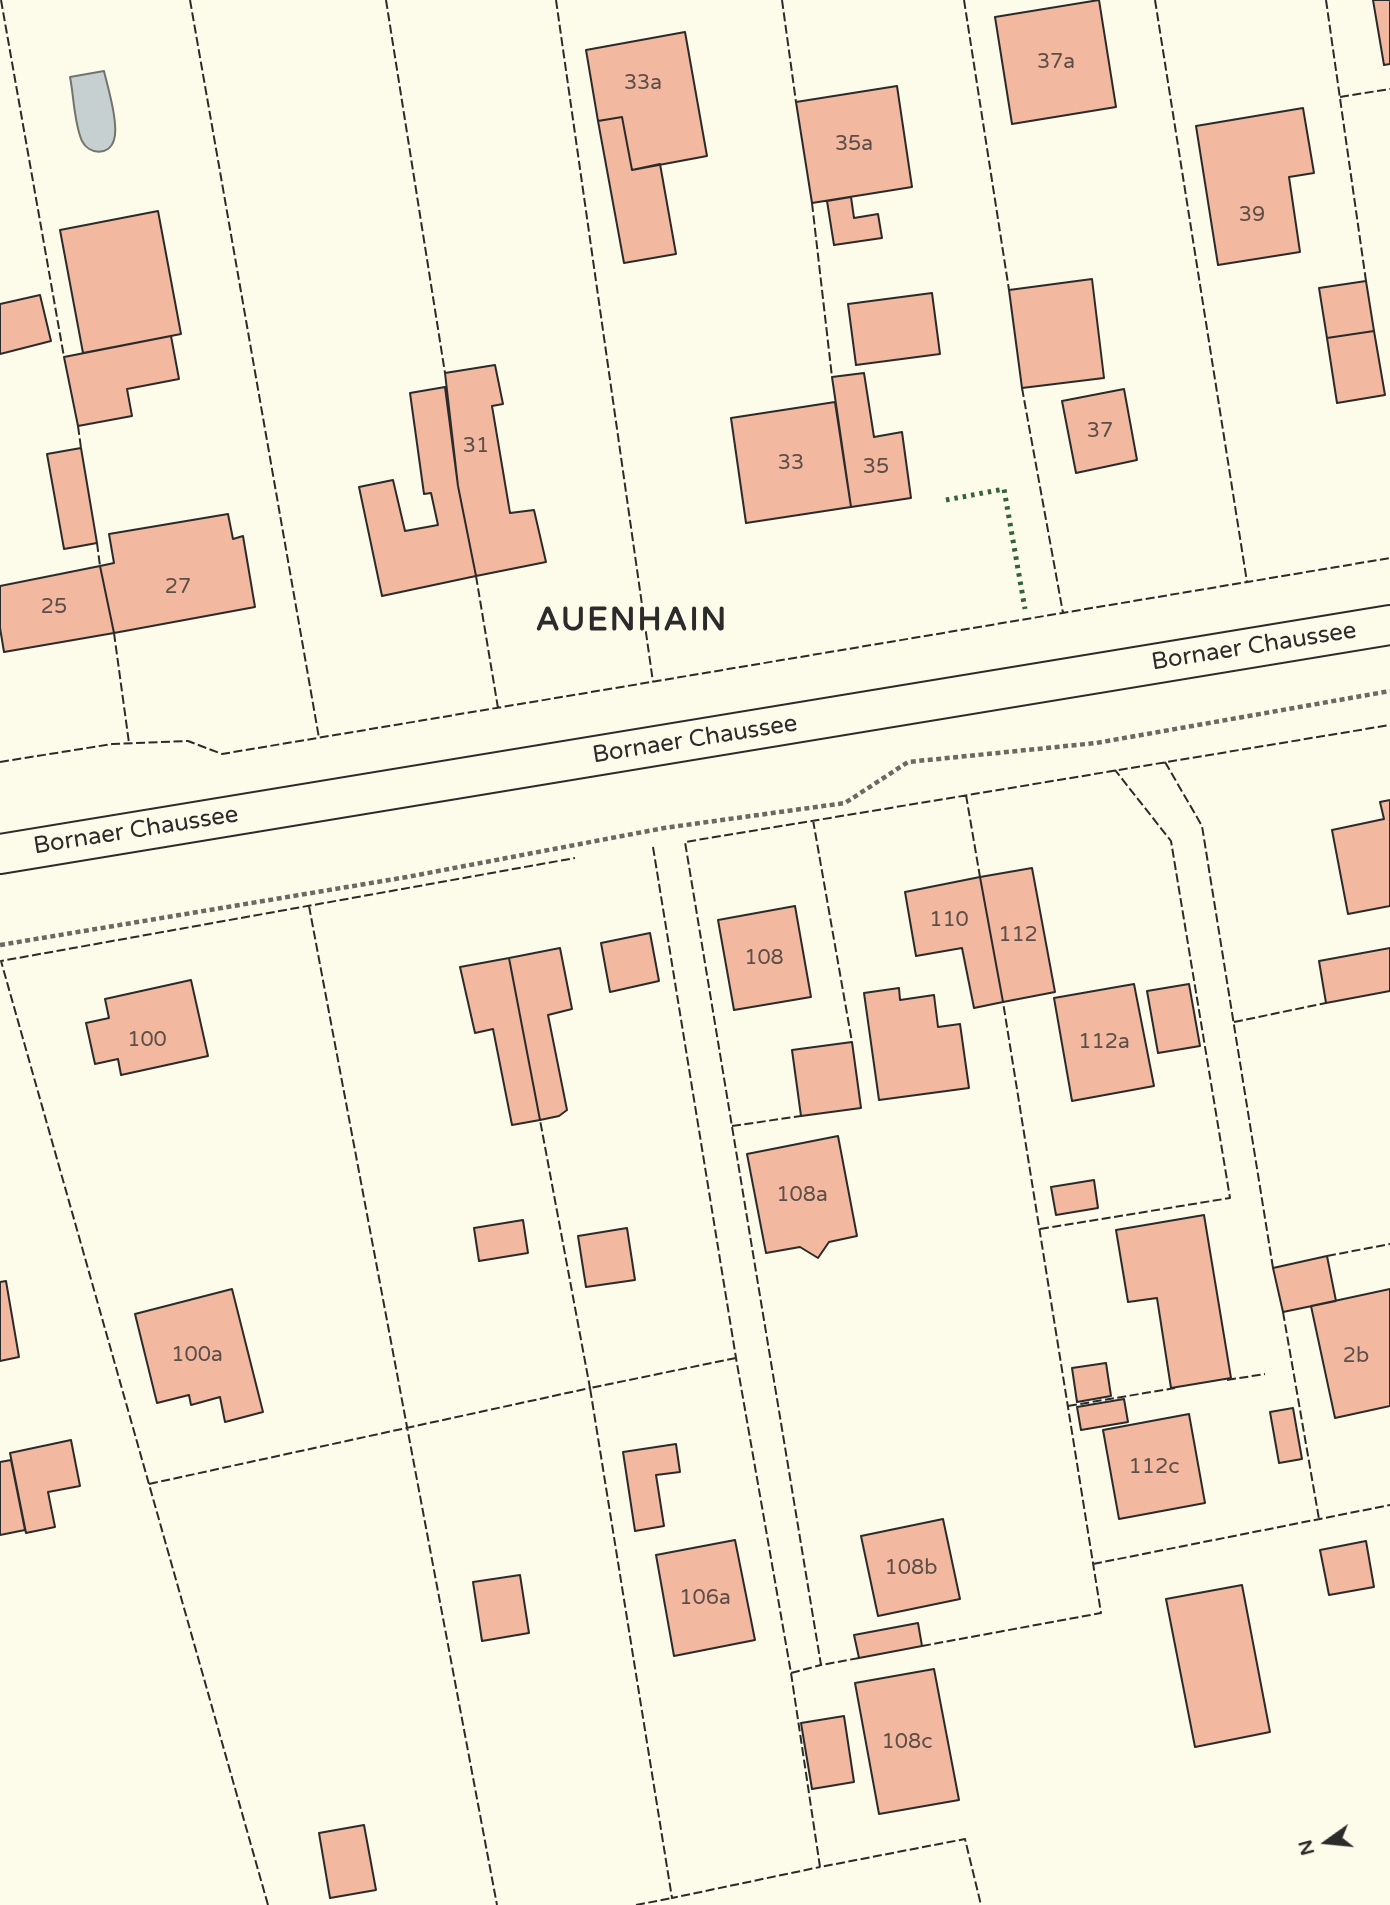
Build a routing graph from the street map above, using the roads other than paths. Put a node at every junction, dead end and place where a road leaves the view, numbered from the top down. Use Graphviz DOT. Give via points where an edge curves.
graph roads {
  1 [pos="1390,625"];
  2 [pos="0,854"];
  1 -- 2 [label="street, Bornaer Chaussee"];
}
